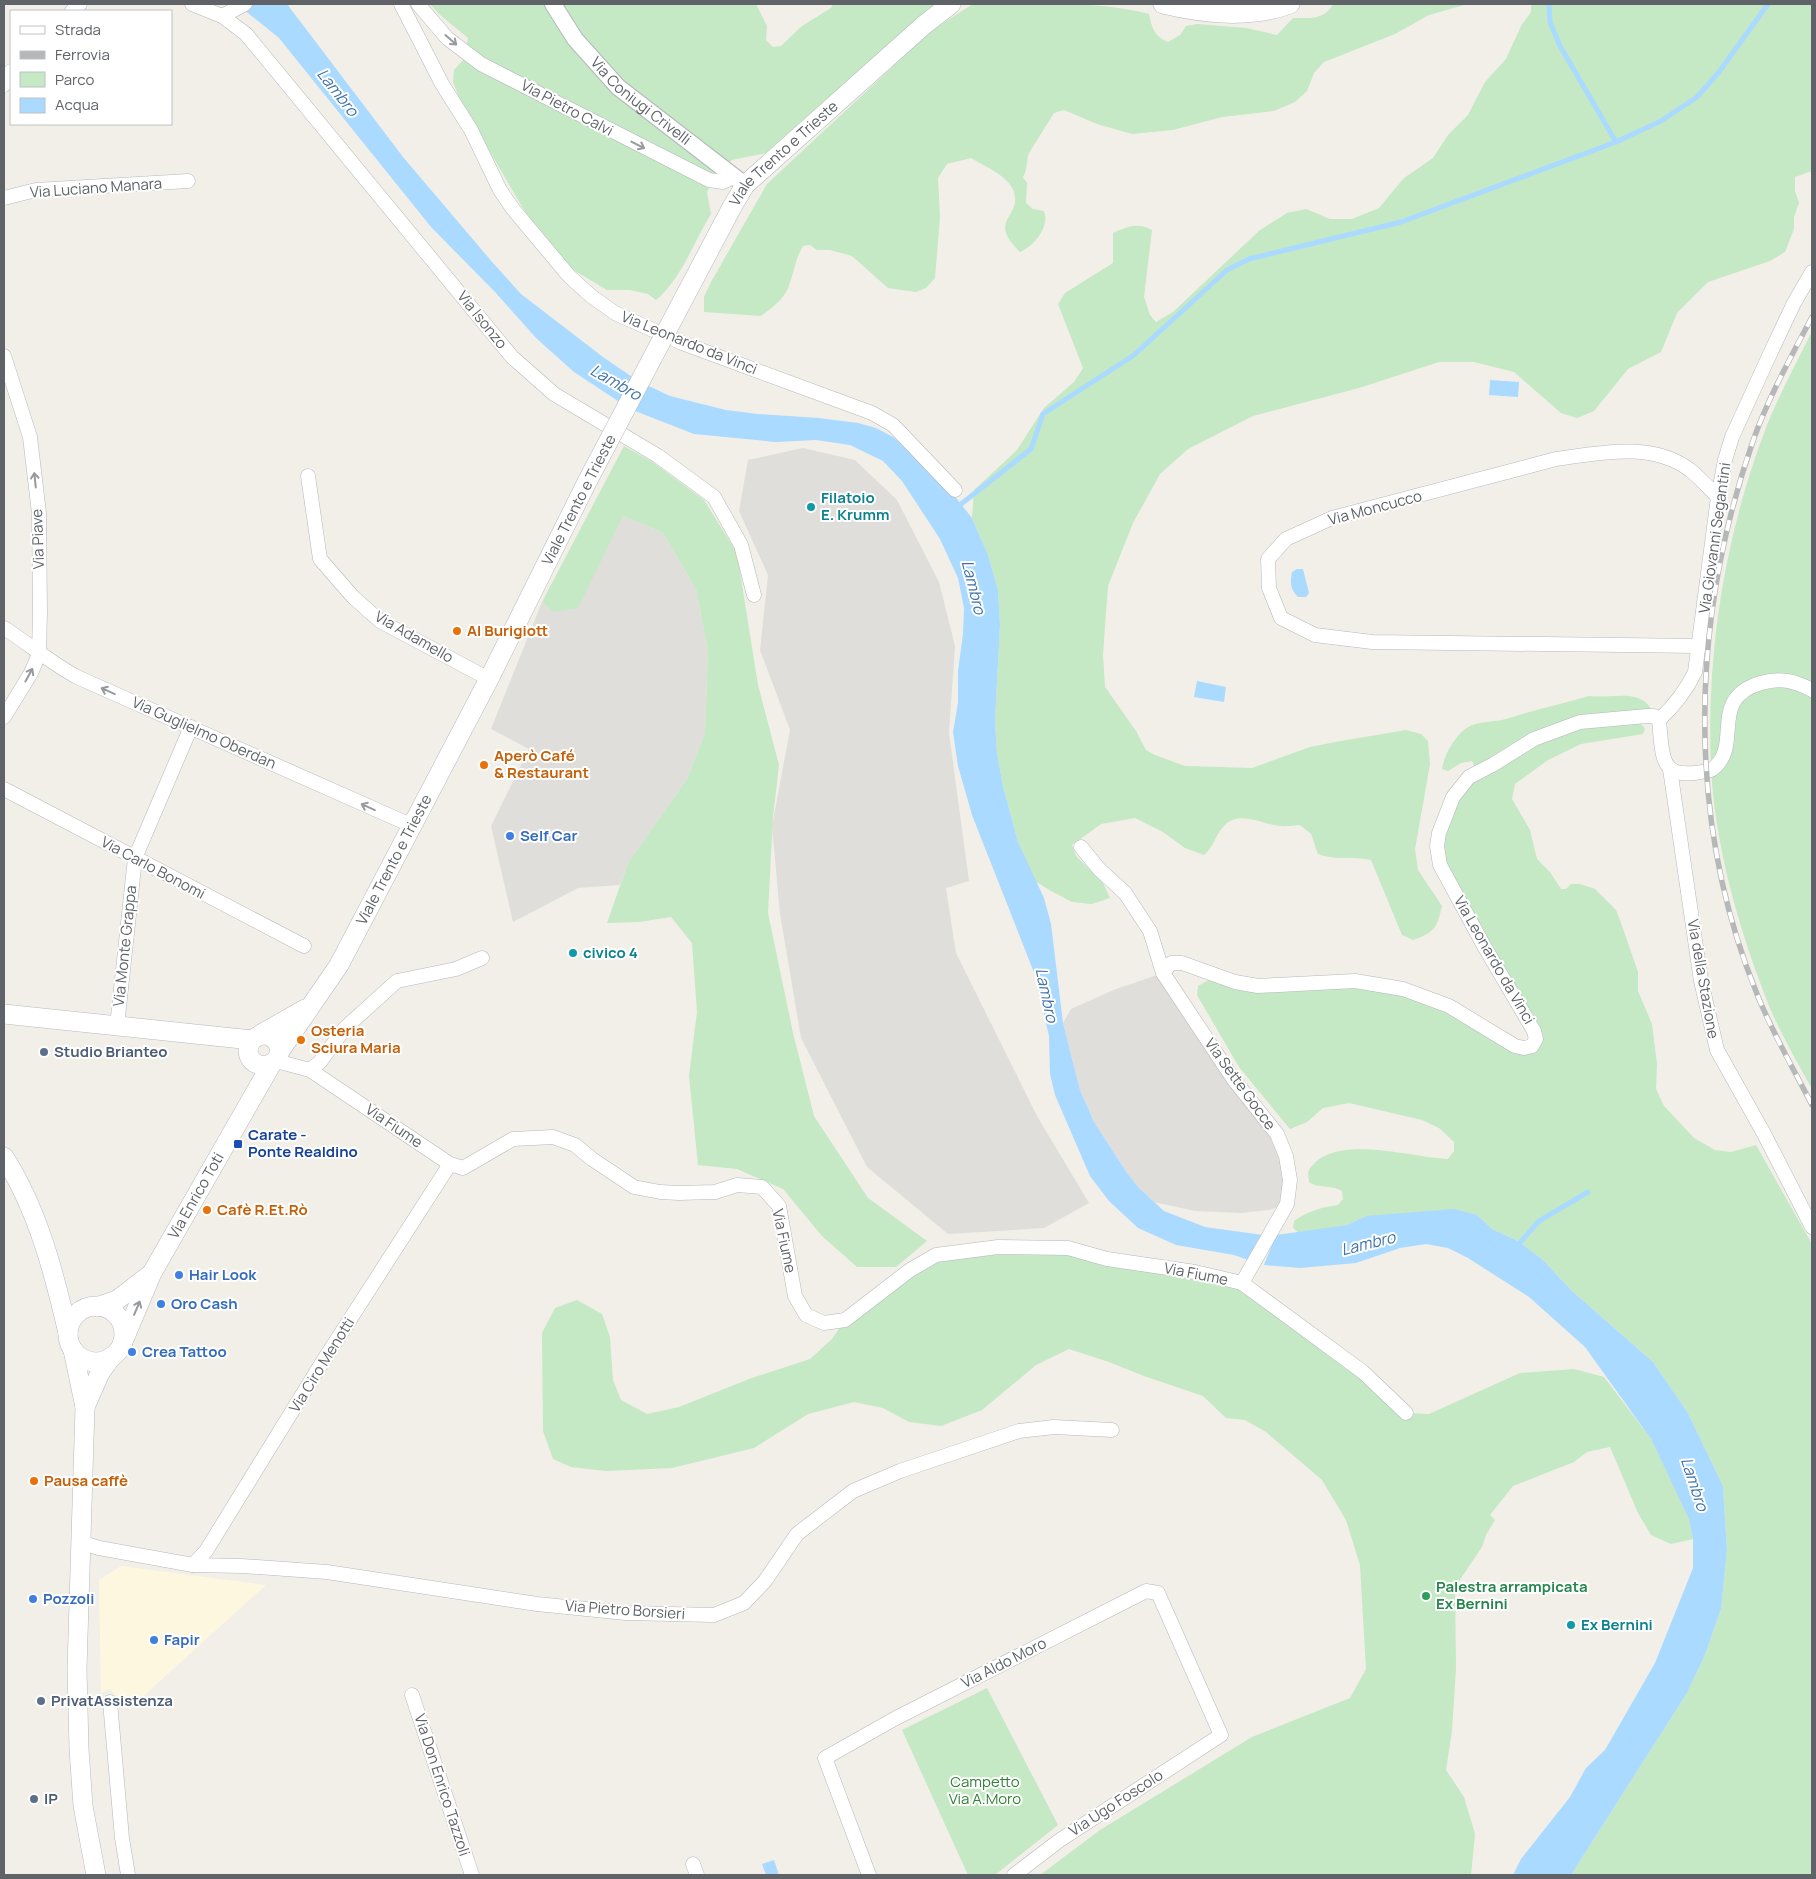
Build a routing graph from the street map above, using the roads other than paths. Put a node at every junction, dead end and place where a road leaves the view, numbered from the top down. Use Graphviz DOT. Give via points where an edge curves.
graph roads {
  1 [pos="192,4"];
  2 [pos="401,4"];
  3 [pos="418,4"];
  4 [pos="553,4"];
  5 [pos="951,4"];
  6 [pos="1164,4"];
  7 [pos="1290,4"];
  8 [pos="240,6"];
  9 [pos="222,16"];
  10 [pos="10,73"];
  11 [pos="4,85"];
  12 [pos="739,181"];
  13 [pos="188,182"];
  14 [pos="4,198"];
  15 [pos="1812,272"];
  16 [pos="4,356"];
  17 [pos="308,476"];
  18 [pos="955,490"];
  19 [pos="1718,497"];
  20 [pos="754,595"];
  21 [pos="4,628"];
  22 [pos="1700,646"];
  23 [pos="39,654"];
  24 [pos="489,679"];
  25 [pos="1812,690"];
  26 [pos="4,716"];
  27 [pos="1656,718"];
  28 [pos="191,727"];
  29 [pos="1670,769"];
  30 [pos="4,789"];
  31 [pos="413,826"];
  32 [pos="1081,847"];
  33 [pos="134,858"];
  34 [pos="304,946"];
  35 [pos="482,958"];
  36 [pos="1163,973"];
  37 [pos="311,1005"];
  38 [pos="4,1014"];
  39 [pos="117,1026"];
  40 [pos="253,1047"];
  41 [pos="276,1059"];
  42 [pos="310,1070"];
  43 [pos="239,1117"];
  44 [pos="4,1157"];
  45 [pos="450,1164"];
  46 [pos="1812,1227"];
  47 [pos="152,1273"];
  48 [pos="1242,1283"];
  49 [pos="57,1284"];
  50 [pos="93,1307"];
  51 [pos="70,1341"];
  52 [pos="117,1350"];
  53 [pos="85,1407"];
  54 [pos="1406,1413"];
  55 [pos="1112,1430"];
  56 [pos="80,1542"];
  57 [pos="193,1565"];
  58 [pos="412,1695"];
  59 [pos="110,1702"];
  60 [pos="1221,1735"];
  61 [pos="96,1875"];
  62 [pos="128,1875"];
  63 [pos="472,1875"];
  64 [pos="869,1875"];
  65 [pos="1014,1875"];
  1 -- 9 [label="street, Via Isonzo"];
  2 -- 18 [label="street, Via Leonardo da Vinci" via="442,84 471,130 500,190 569,276 591,296 615,313 682,343 864,410 893,425"];
  3 -- 12 [label="street, Via Pietro Calvi, one-way" via="448,38 481,64 709,180"];
  4 -- 12 [label="street, Via Coniugi Crivelli" via="575,39 618,87"];
  5 -- 12 [label="main road, Viale Trento e Trieste"];
  6 -- 7 [label="main road" via="1231,14"];
  8 -- 9 [label="street"];
  9 -- 20 [label="street, Via Isonzo" via="246,34 512,357 554,394 658,456 714,497 741,545"];
  10 -- 11 [label="street"];
  12 -- 24 [label="main road, Viale Trento e Trieste, bridge" via="732,207 588,480"];
  13 -- 14 [label="street, Via Luciano Manara" via="36,190"];
  15 -- 19 [label="street, Via Giovanni Segantini" via="1739,421 1725,460"];
  23 -- 16 [label="street, Via Piave, one-way" via="39,513 30,437"];
  17 -- 24 [label="street, Via Adamello" via="320,559 353,597 380,620"];
  19 -- 22 [label="street, Via Giovanni Segantini"];
  19 -- 22 [label="street, Via Moncucco" via="1690,470 1653,452 1590,454 1556,459 1332,518 1286,539 1268,559 1269,588 1281,618 1315,636 1381,642"];
  21 -- 23 [label="street, Via Guglielmo Oberdan"];
  22 -- 27 [label="street, Via Giovanni Segantini" via="1695,672 1688,687 1672,708"];
  26 -- 23 [label="street, Via Piave, one-way"];
  28 -- 23 [label="street, Via Guglielmo Oberdan, one-way" via="77,677"];
  24 -- 31 [label="main road, Viale Trento e Trieste"];
  25 -- 29 [label="street" via="1795,681 1771,679 1745,687 1732,702 1727,740 1716,767 1685,773"];
  27 -- 29 [label="street, Via della Stazione" via="1661,753"];
  27 -- 36 [label="street, Via Leonardo da Vinci" via="1580,722 1534,739 1469,777 1453,798 1439,833 1440,865 1534,1031 1536,1038 1532,1046 1515,1046 1449,1006 1402,989 1355,981 1258,986 1235,982 1182,963 1171,963"];
  31 -- 28 [label="street, Via Guglielmo Oberdan, one-way"];
  28 -- 33 [label="street, Via Monte Grappa"];
  29 -- 46 [label="street, Via della Stazione" via="1697,959 1717,1050"];
  30 -- 33 [label="street, Via Carlo Bonomi"];
  31 -- 37 [label="main road, Viale Trento e Trieste" via="339,965"];
  32 -- 36 [label="street" via="1099,870 1125,893 1150,931"];
  33 -- 34 [label="street, Via Carlo Bonomi"];
  33 -- 39 [label="street, Via Monte Grappa"];
  35 -- 42 [label="street" via="456,969 397,981 345,1028 320,1062"];
  36 -- 48 [label="street, Via Sette Gocce" via="1234,1080 1277,1134 1286,1156 1290,1180 1287,1204"];
  37 -- 40 [label="main road, Viale Trento e Trieste"];
  37 -- 41 [label="main road, Via Enrico Toti"];
  38 -- 39 [label="main road"];
  39 -- 40 [label="main road" via="215,1035"];
  40 -- 41 [label="main road" via="260,1066"];
  40 -- 41 [label="main road" via="272,1037 279,1046"];
  40 -- 43 [label="main road, Via Enrico Toti"];
  41 -- 42 [label="street, Via Fiume"];
  41 -- 43 [label="main road, Via Enrico Toti"];
  42 -- 45 [label="street, Via Fiume"];
  43 -- 47 [label="main road, Via Enrico Toti"];
  44 -- 49 [label="main road" via="34,1215"];
  45 -- 48 [label="street, Via Fiume" via="463,1168 514,1139 553,1137 576,1145 592,1160 634,1187 679,1193 715,1192 737,1185 762,1187 779,1206 796,1296 806,1314 824,1323 845,1320 910,1270 936,1255 998,1247 1068,1248 1108,1259 1195,1272"];
  45 -- 57 [label="street, Via Ciro Menotti" via="206,1551"];
  47 -- 50 [label="main road, Via Enrico Toti" via="117,1300"];
  52 -- 47 [label="main road, Via Enrico Toti, one-way"];
  48 -- 54 [label="street" via="1363,1372"];
  49 -- 50 [label="main road"];
  49 -- 51 [label="main road"];
  50 -- 51 [label="main road" via="74,1317"];
  50 -- 52 [label="main road" via="106,1308 119,1319 123,1327"];
  51 -- 52 [label="main road" via="86,1360 104,1361"];
  51 -- 53 [label="main road"];
  52 -- 53 [label="main road, Via Enrico Toti" via="100,1373"];
  53 -- 56 [label="main road"];
  55 -- 57 [label="street, Via Pietro Borsieri" via="1054,1427 1018,1431 900,1471 853,1491 797,1534 765,1581 744,1603 714,1615 626,1614 327,1572"];
  56 -- 57 [label="street, Via Pietro Borsieri"];
  56 -- 61 [label="main road" via="79,1749 84,1814"];
  58 -- 63 [label="street, Via Don Enrico Tazzoli"];
  59 -- 62 [label="street"];
  60 -- 64 [label="street, Via Aldo Moro" via="1158,1593 1146,1591 896,1718 825,1758"];
  60 -- 65 [label="street, Via Ugo Foscolo" via="1060,1840"];
}
